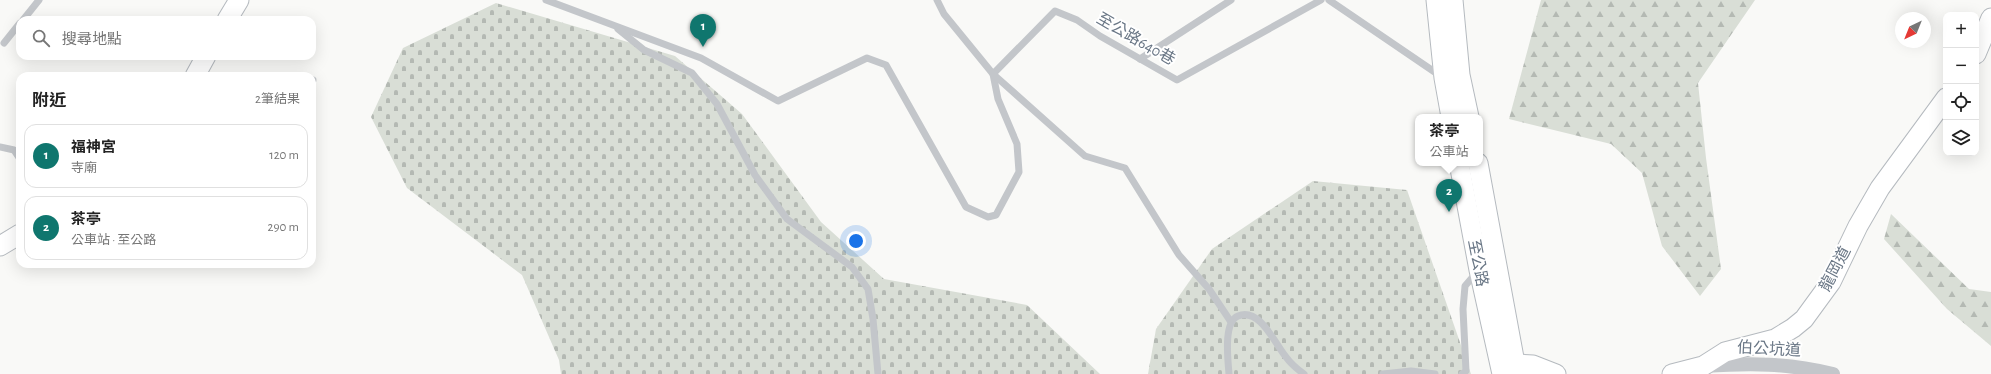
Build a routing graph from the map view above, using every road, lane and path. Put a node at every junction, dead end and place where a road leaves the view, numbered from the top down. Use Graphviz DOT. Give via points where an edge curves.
graph roads {
  1 [pos="39,0"];
  2 [pos="239,0"];
  3 [pos="546,0"];
  4 [pos="937,0"];
  5 [pos="1230,0"];
  6 [pos="1321,0"];
  7 [pos="1329,0"];
  8 [pos="1436,0"];
  9 [pos="1453,0"];
  10 [pos="26,16"];
  11 [pos="229,16"];
  12 [pos="1991,18"];
  13 [pos="613,25"];
  14 [pos="16,28"];
  15 [pos="4,43"];
  16 [pos="1978,48"];
  17 [pos="1140,58"];
  18 [pos="204,60"];
  19 [pos="197,72"];
  20 [pos="993,74"];
  21 [pos="1452,77"];
  22 [pos="1943,102"];
  23 [pos="1451,114"];
  24 [pos="1468,114"];
  25 [pos="0,147"];
  26 [pos="16,153"];
  27 [pos="1460,166"];
  28 [pos="1478,166"];
  29 [pos="16,236"];
  30 [pos="0,246"];
  31 [pos="1489,268"];
  32 [pos="1231,322"];
  33 [pos="1703,366"];
  34 [pos="1509,368"];
  35 [pos="878,374"];
  36 [pos="1229,374"];
  37 [pos="1304,374"];
  38 [pos="1383,374"];
  39 [pos="1435,374"];
  40 [pos="1462,374"];
  41 [pos="1556,374"];
  42 [pos="1672,374"];
  43 [pos="1833,374"];
  1 -- 10 [label="lane"];
  2 -- 11 [label="street"];
  3 -- 13 [label="lane"];
  4 -- 20 [label="lane" via="944,14"];
  5 -- 17 [label="lane"];
  6 -- 17 [label="lane, 至公路640巷" via="1177,80"];
  7 -- 21 [label="lane"];
  8 -- 21 [label="street"];
  9 -- 21 [label="street"];
  12 -- 16 [label="street"];
  13 -- 20 [label="lane" via="701,58 778,101 867,58 886,65 966,207 988,217 996,215 1019,172 1017,144 998,100"];
  13 -- 35 [label="lane" via="644,50 692,73 717,104 755,175 787,219 852,267 868,289"];
  14 -- 15 [label="lane"];
  17 -- 20 [label="lane, 至公路640巷" via="1077,20 1055,11"];
  18 -- 19 [label="street"];
  20 -- 32 [label="lane" via="1085,156 1125,168 1178,255 1209,289"];
  21 -- 23 [label="street"];
  21 -- 24 [label="street"];
  22 -- 33 [label="street, 龍岡道" via="1880,188 1831,282 1804,319 1775,340 1725,352"];
  25 -- 26 [label="lane" via="14,150"];
  27 -- 31 [label="street, 至公路"];
  28 -- 31 [label="street, 至公路"];
  29 -- 30 [label="street"];
  31 -- 34 [label="street, 至公路"];
  31 -- 40 [label="lane" via="1465,286 1463,309 1466,371"];
  32 -- 36 [label="lane" via="1227,346"];
  32 -- 37 [label="lane" via="1236,316 1244,314 1254,317 1266,328 1286,357"];
  33 -- 42 [label="street, 龍岡道"];
  33 -- 43 [label="street, 伯公坑道" via="1799,366"];
  34 -- 41 [label="street" via="1533,365"];
  38 -- 39 [label="lane" via="1411,370"];
}
